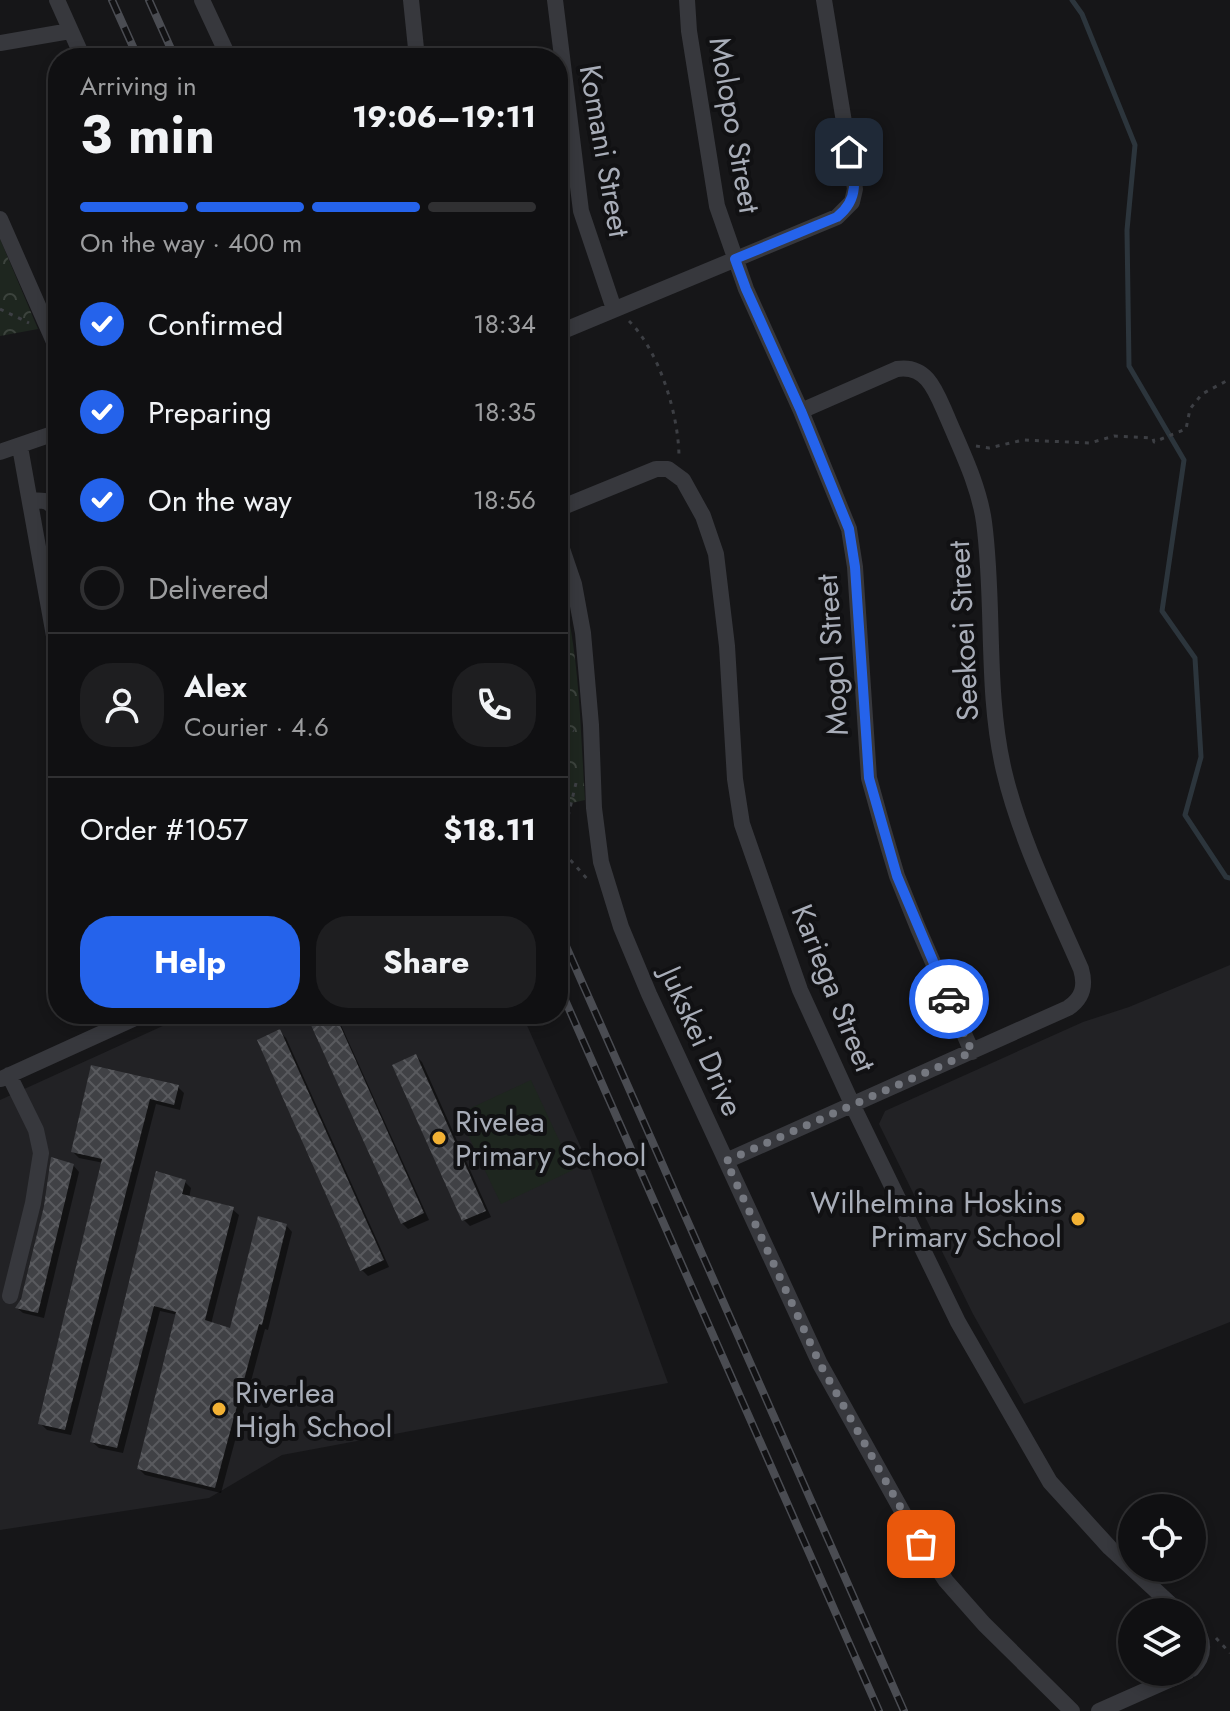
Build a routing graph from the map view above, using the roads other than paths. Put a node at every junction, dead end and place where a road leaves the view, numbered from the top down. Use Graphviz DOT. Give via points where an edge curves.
graph roads {
  1 [pos="57,0"];
  2 [pos="202,0"];
  3 [pos="411,0"];
  4 [pos="555,0"];
  5 [pos="687,0"];
  6 [pos="824,0"];
  7 [pos="70,31"];
  8 [pos="0,43"];
  9 [pos="78,48"];
  10 [pos="224,48"];
  11 [pos="416,48"];
  12 [pos="561,48"];
  13 [pos="568,106"];
  14 [pos="0,219"];
  15 [pos="735,259"];
  16 [pos="614,309"];
  17 [pos="568,327"];
  18 [pos="48,328"];
  19 [pos="801,411"];
  20 [pos="48,436"];
  21 [pos="20,447"];
  22 [pos="0,452"];
  23 [pos="30,501"];
  24 [pos="48,501"];
  25 [pos="568,505"];
  26 [pos="568,566"];
  27 [pos="48,602"];
  28 [pos="108,1024"];
  29 [pos="972,1052"];
  30 [pos="4,1077"];
  31 [pos="853,1106"];
  32 [pos="726,1161"];
  33 [pos="10,1296"];
  34 [pos="1164,1598"];
  35 [pos="1156,1686"];
  36 [pos="1072,1711"];
  37 [pos="1099,1711"];
  1 -- 7 [label="street"];
  2 -- 10 [label="street"];
  3 -- 11 [label="street"];
  4 -- 12 [label="street, Komani Street"];
  5 -- 15 [label="street, Molopo Street" via="712,186"];
  6 -- 15 [label="street" via="855,189 852,202 837,217"];
  7 -- 8 [label="street"];
  7 -- 9 [label="street"];
  13 -- 16 [label="street, Komani Street" via="581,211"];
  14 -- 18 [label="street"];
  15 -- 16 [label="street"];
  15 -- 19 [label="street, Mogol Street"];
  16 -- 17 [label="street"];
  19 -- 29 [label="street, Mogol Street" via="852,545 869,778 897,876"];
  19 -- 29 [label="street, Seekoei Street" via="909,367 933,386 973,479 984,521 996,730 1005,775 1084,978 1081,996 1068,1008"];
  20 -- 21 [label="street"];
  21 -- 22 [label="street"];
  21 -- 23 [label="street"];
  23 -- 24 [label="street"];
  23 -- 27 [label="street"];
  25 -- 31 [label="street, Kariega Street" via="650,470 668,469 688,489 703,516 720,574 742,824 800,990"];
  26 -- 32 [label="street, Jukskei Drive" via="583,633 601,862 649,994"];
  28 -- 30 [label="street"];
  29 -- 31 [label="street"];
  30 -- 33 [label="street" via="36,1130 41,1153"];
  31 -- 32 [label="street"];
  31 -- 34 [label="street, Kariega Street" via="958,1322 1050,1482"];
  32 -- 36 [label="street, Jukskei Drive" via="820,1364 918,1539 984,1624"];
  35 -- 37 [label="street"];
}
